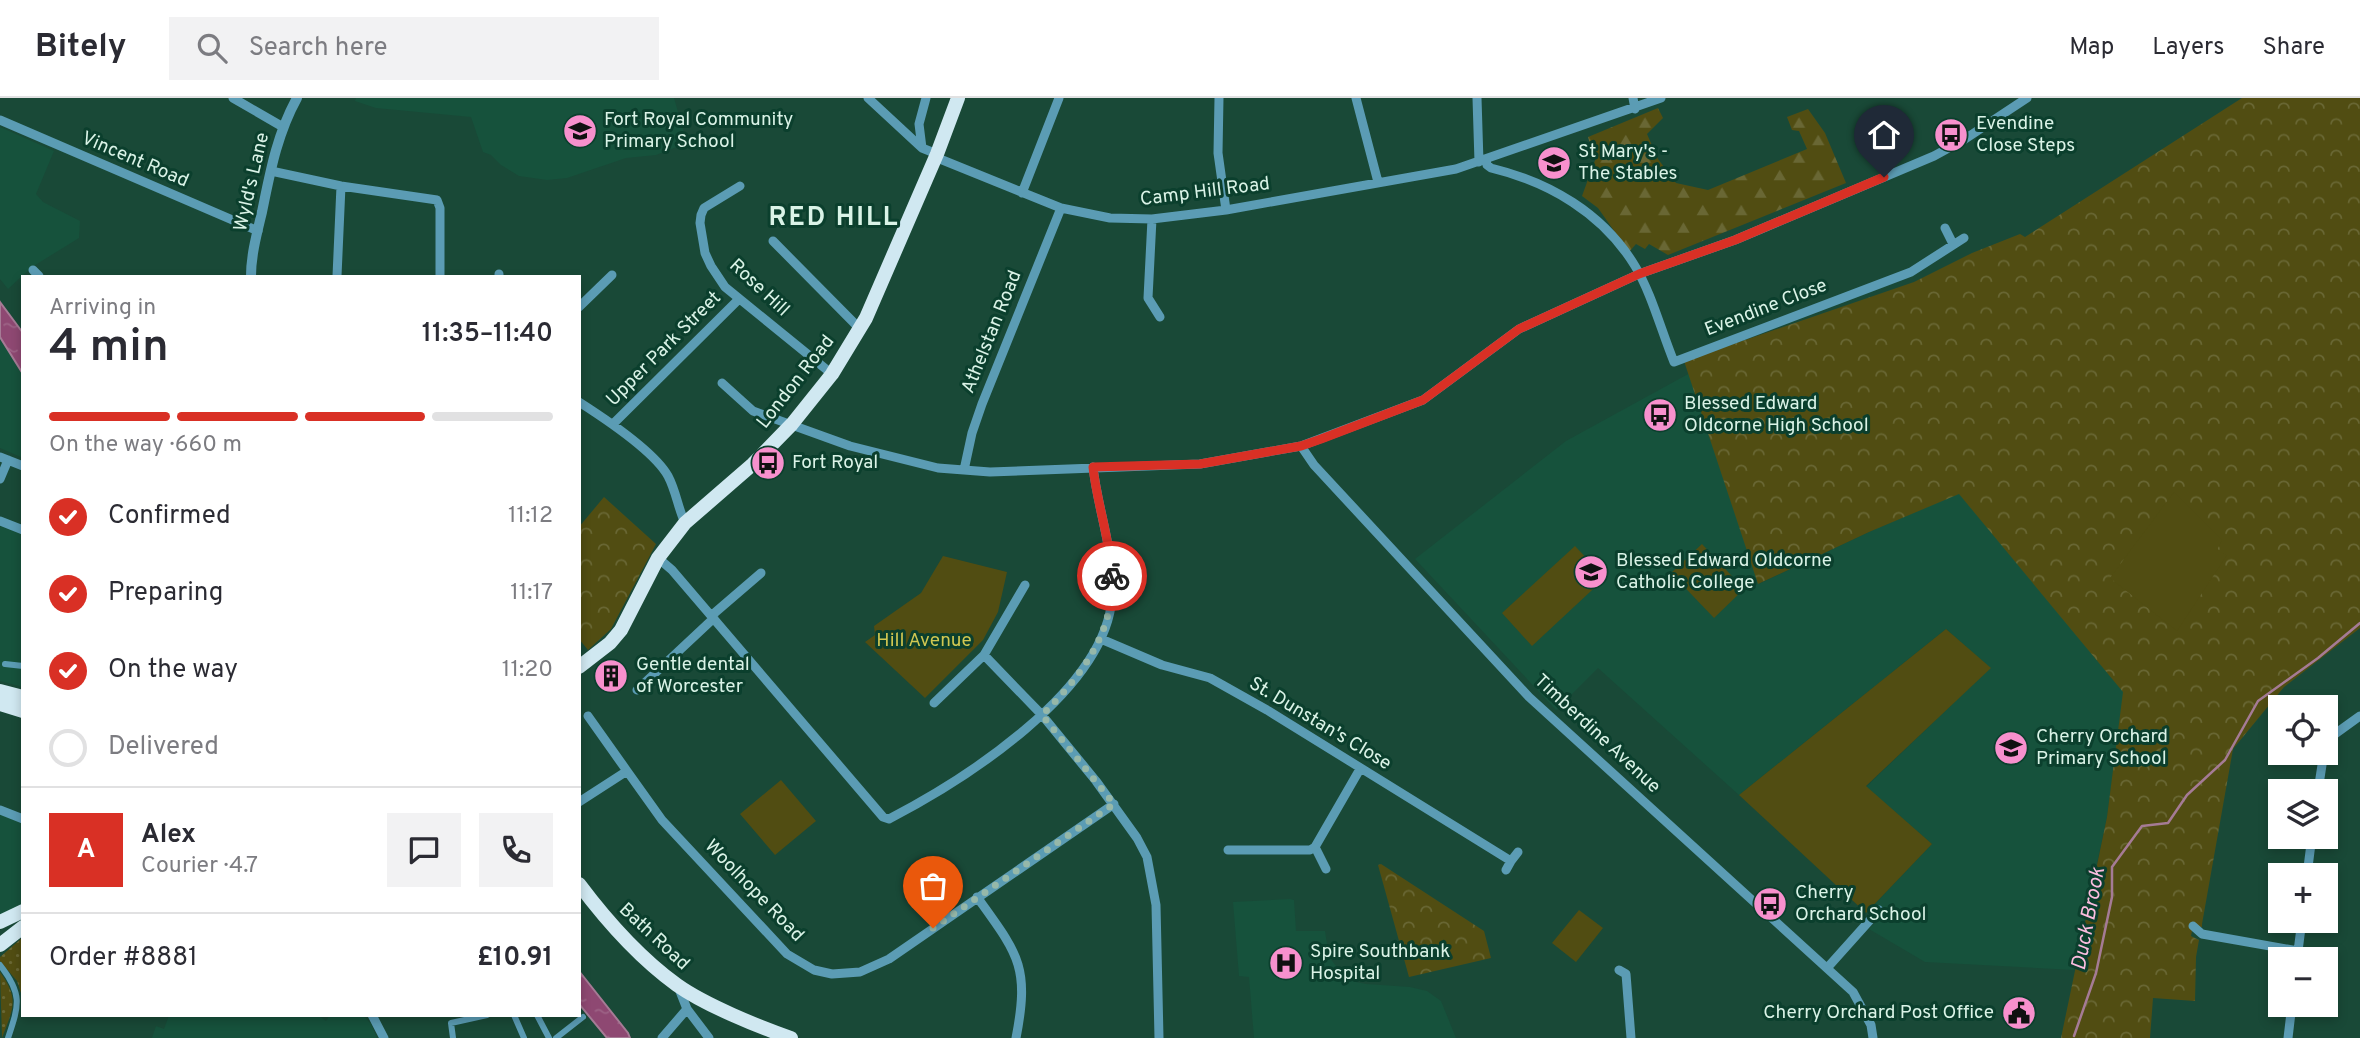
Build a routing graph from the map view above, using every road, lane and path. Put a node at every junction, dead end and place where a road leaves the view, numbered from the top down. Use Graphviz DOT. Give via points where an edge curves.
graph roads {
  1 [pos="233,98"];
  2 [pos="296,98"];
  3 [pos="868,98"];
  4 [pos="926,98"];
  5 [pos="958,98"];
  6 [pos="1059,98"];
  7 [pos="1219,98"];
  8 [pos="1356,98"];
  9 [pos="1477,98"];
  10 [pos="1633,98"];
  11 [pos="1661,98"];
  12 [pos="2027,98"];
  13 [pos="1635,109"];
  14 [pos="0,120"];
  15 [pos="282,127"];
  16 [pos="922,148"];
  17 [pos="936,155"];
  18 [pos="1483,161"];
  19 [pos="271,171"];
  20 [pos="1378,182"];
  21 [pos="341,186"];
  22 [pos="740,186"];
  23 [pos="1022,193"];
  24 [pos="1061,208"];
  25 [pos="1226,210"];
  26 [pos="1152,219"];
  27 [pos="1945,228"];
  28 [pos="258,231"];
  29 [pos="1964,238"];
  30 [pos="773,241"];
  31 [pos="1953,244"];
  32 [pos="1639,274"];
  33 [pos="251,275"];
  34 [pos="337,275"];
  35 [pos="440,275"];
  36 [pos="612,275"];
  37 [pos="739,299"];
  38 [pos="581,305"];
  39 [pos="1160,317"];
  40 [pos="860,329"];
  41 [pos="832,374"];
  42 [pos="722,383"];
  43 [pos="583,404"];
  44 [pos="612,424"];
  45 [pos="792,424"];
  46 [pos="1301,446"];
  47 [pos="4,459"];
  48 [pos="21,465"];
  49 [pos="1093,467"];
  50 [pos="964,470"];
  51 [pos="0,479"];
  52 [pos="0,521"];
  53 [pos="685,523"];
  54 [pos="21,529"];
  55 [pos="658,558"];
  56 [pos="761,573"];
  57 [pos="1025,585"];
  58 [pos="712,617"];
  59 [pos="1101,639"];
  60 [pos="984,655"];
  61 [pos="5,664"];
  62 [pos="581,665"];
  63 [pos="21,666"];
  64 [pos="637,690"];
  65 [pos="0,691"];
  66 [pos="21,696"];
  67 [pos="934,703"];
  68 [pos="0,704"];
  69 [pos="21,710"];
  70 [pos="1042,715"];
  71 [pos="588,716"];
  72 [pos="2360,716"];
  73 [pos="2338,732"];
  74 [pos="1360,769"];
  75 [pos="627,771"];
  76 [pos="581,801"];
  77 [pos="1114,804"];
  78 [pos="0,810"];
  79 [pos="20,818"];
  80 [pos="1315,846"];
  81 [pos="1227,850"];
  82 [pos="1518,852"];
  83 [pos="1326,869"];
  84 [pos="581,887"];
  85 [pos="977,897"];
  86 [pos="1880,910"];
  87 [pos="21,912"];
  88 [pos="1,922"];
  89 [pos="2193,926"];
  90 [pos="21,928"];
  91 [pos="0,944"];
  92 [pos="2268,949"];
  93 [pos="0,965"];
  94 [pos="1828,967"];
  95 [pos="1619,970"];
  96 [pos="678,986"];
  97 [pos="687,1009"];
  98 [pos="373,1017"];
  99 [pos="478,1017"];
  100 [pos="515,1017"];
  101 [pos="538,1017"];
  102 [pos="583,1017"];
  103 [pos="2290,1017"];
  104 [pos="765,1033"];
  105 [pos="8,1038"];
  106 [pos="384,1038"];
  107 [pos="453,1038"];
  108 [pos="524,1038"];
  109 [pos="549,1038"];
  110 [pos="556,1038"];
  111 [pos="662,1038"];
  112 [pos="709,1038"];
  113 [pos="791,1038"];
  114 [pos="1016,1038"];
  115 [pos="1159,1038"];
  116 [pos="1631,1038"];
  117 [pos="1873,1038"];
  118 [pos="2288,1038"];
  1 -- 15 [label="street"];
  2 -- 15 [label="street, Wyld's Lane"];
  3 -- 16 [label="street"];
  4 -- 16 [label="street" via="919,124"];
  5 -- 17 [label="main road, London Road"];
  6 -- 23 [label="street"];
  7 -- 25 [label="street" via="1218,153"];
  8 -- 20 [label="street"];
  9 -- 18 [label="street"];
  10 -- 13 [label="street"];
  11 -- 13 [label="street, Camp Hill Road"];
  12 -- 32 [label="street" via="1934,156 1735,240"];
  13 -- 18 [label="street, Camp Hill Road"];
  14 -- 28 [label="street, Vincent Road"];
  15 -- 19 [label="street, Wyld's Lane"];
  16 -- 17 [label="street, Camp Hill Road"];
  17 -- 23 [label="street, Camp Hill Road"];
  17 -- 40 [label="main road, London Road"];
  18 -- 20 [label="street, Camp Hill Road"];
  18 -- 32 [label="street" via="1559,192 1598,221"];
  19 -- 21 [label="street"];
  19 -- 28 [label="street, Wyld's Lane"];
  20 -- 25 [label="street, Camp Hill Road"];
  21 -- 34 [label="street"];
  21 -- 35 [label="street" via="437,200"];
  22 -- 37 [label="street, Rose Hill" via="704,208 699,223 716,276"];
  23 -- 24 [label="street, Camp Hill Road"];
  24 -- 26 [label="street, Camp Hill Road" via="1110,218"];
  24 -- 50 [label="street, Athelstan Road" via="982,404"];
  25 -- 26 [label="street, Camp Hill Road"];
  26 -- 39 [label="street" via="1148,298"];
  27 -- 31 [label="street"];
  28 -- 33 [label="street, Wyld's Lane"];
  29 -- 31 [label="street, Evendine Close"];
  30 -- 40 [label="street"];
  31 -- 32 [label="street, Evendine Close" via="1911,272 1674,362"];
  32 -- 46 [label="street" via="1519,329 1423,400"];
  36 -- 38 [label="street"];
  37 -- 41 [label="street, Rose Hill"];
  37 -- 44 [label="street, Upper Park Street"];
  40 -- 41 [label="main road, London Road"];
  41 -- 45 [label="main road, London Road"];
  42 -- 45 [label="street" via="753,411"];
  43 -- 44 [label="street"];
  44 -- 53 [label="street" via="666,472"];
  45 -- 50 [label="street" via="912,463"];
  45 -- 53 [label="main road, London Road"];
  46 -- 49 [label="street" via="1200,464"];
  46 -- 94 [label="street, Timberdine Avenue" via="1529,697"];
  47 -- 48 [label="street"];
  47 -- 51 [label="street"];
  49 -- 50 [label="street"];
  49 -- 59 [label="street" via="1112,579 1112,601"];
  52 -- 54 [label="street"];
  53 -- 55 [label="main road, London Road"];
  55 -- 58 [label="street"];
  55 -- 62 [label="main road, London Road" via="610,643"];
  56 -- 58 [label="street"];
  57 -- 60 [label="street"];
  58 -- 64 [label="street" via="648,685"];
  58 -- 70 [label="street" via="889,819 947,786"];
  59 -- 70 [label="street" via="1085,668"];
  59 -- 74 [label="street, St. Dunstan's Close" via="1161,666 1210,678"];
  60 -- 67 [label="street"];
  60 -- 70 [label="street"];
  61 -- 63 [label="street"];
  65 -- 66 [label="main road"];
  68 -- 69 [label="main road"];
  70 -- 77 [label="street"];
  71 -- 75 [label="street, Woolhope Road"];
  72 -- 73 [label="street"];
  74 -- 80 [label="street"];
  74 -- 82 [label="street, St. Dunstan's Close" via="1508,866"];
  75 -- 76 [label="street"];
  75 -- 85 [label="street, Woolhope Road" via="662,820 787,954 814,970 860,972 889,959"];
  77 -- 85 [label="street, Woolhope Road"];
  77 -- 115 [label="street" via="1147,856 1153,882"];
  78 -- 79 [label="street"];
  80 -- 81 [label="street" via="1310,850"];
  80 -- 83 [label="street"];
  84 -- 96 [label="main road, Bath Road" via="604,917"];
  85 -- 114 [label="street" via="1009,941 1019,964 1023,1004"];
  86 -- 94 [label="street"];
  87 -- 88 [label="main road"];
  89 -- 92 [label="street" via="2202,934"];
  90 -- 91 [label="main road"];
  93 -- 105 [label="street" via="14,983 18,1002"];
  94 -- 117 [label="street, Timberdine Avenue" via="1861,1003"];
  95 -- 116 [label="street" via="1626,974"];
  96 -- 97 [label="street"];
  96 -- 104 [label="main road, Bath Road"];
  97 -- 111 [label="street"];
  97 -- 112 [label="street"];
  98 -- 106 [label="street"];
  99 -- 107 [label="street" via="451,1023"];
  100 -- 108 [label="street"];
  101 -- 109 [label="street"];
  102 -- 110 [label="street"];
  103 -- 118 [label="street"];
  104 -- 113 [label="main road, Bath Road"];
}
